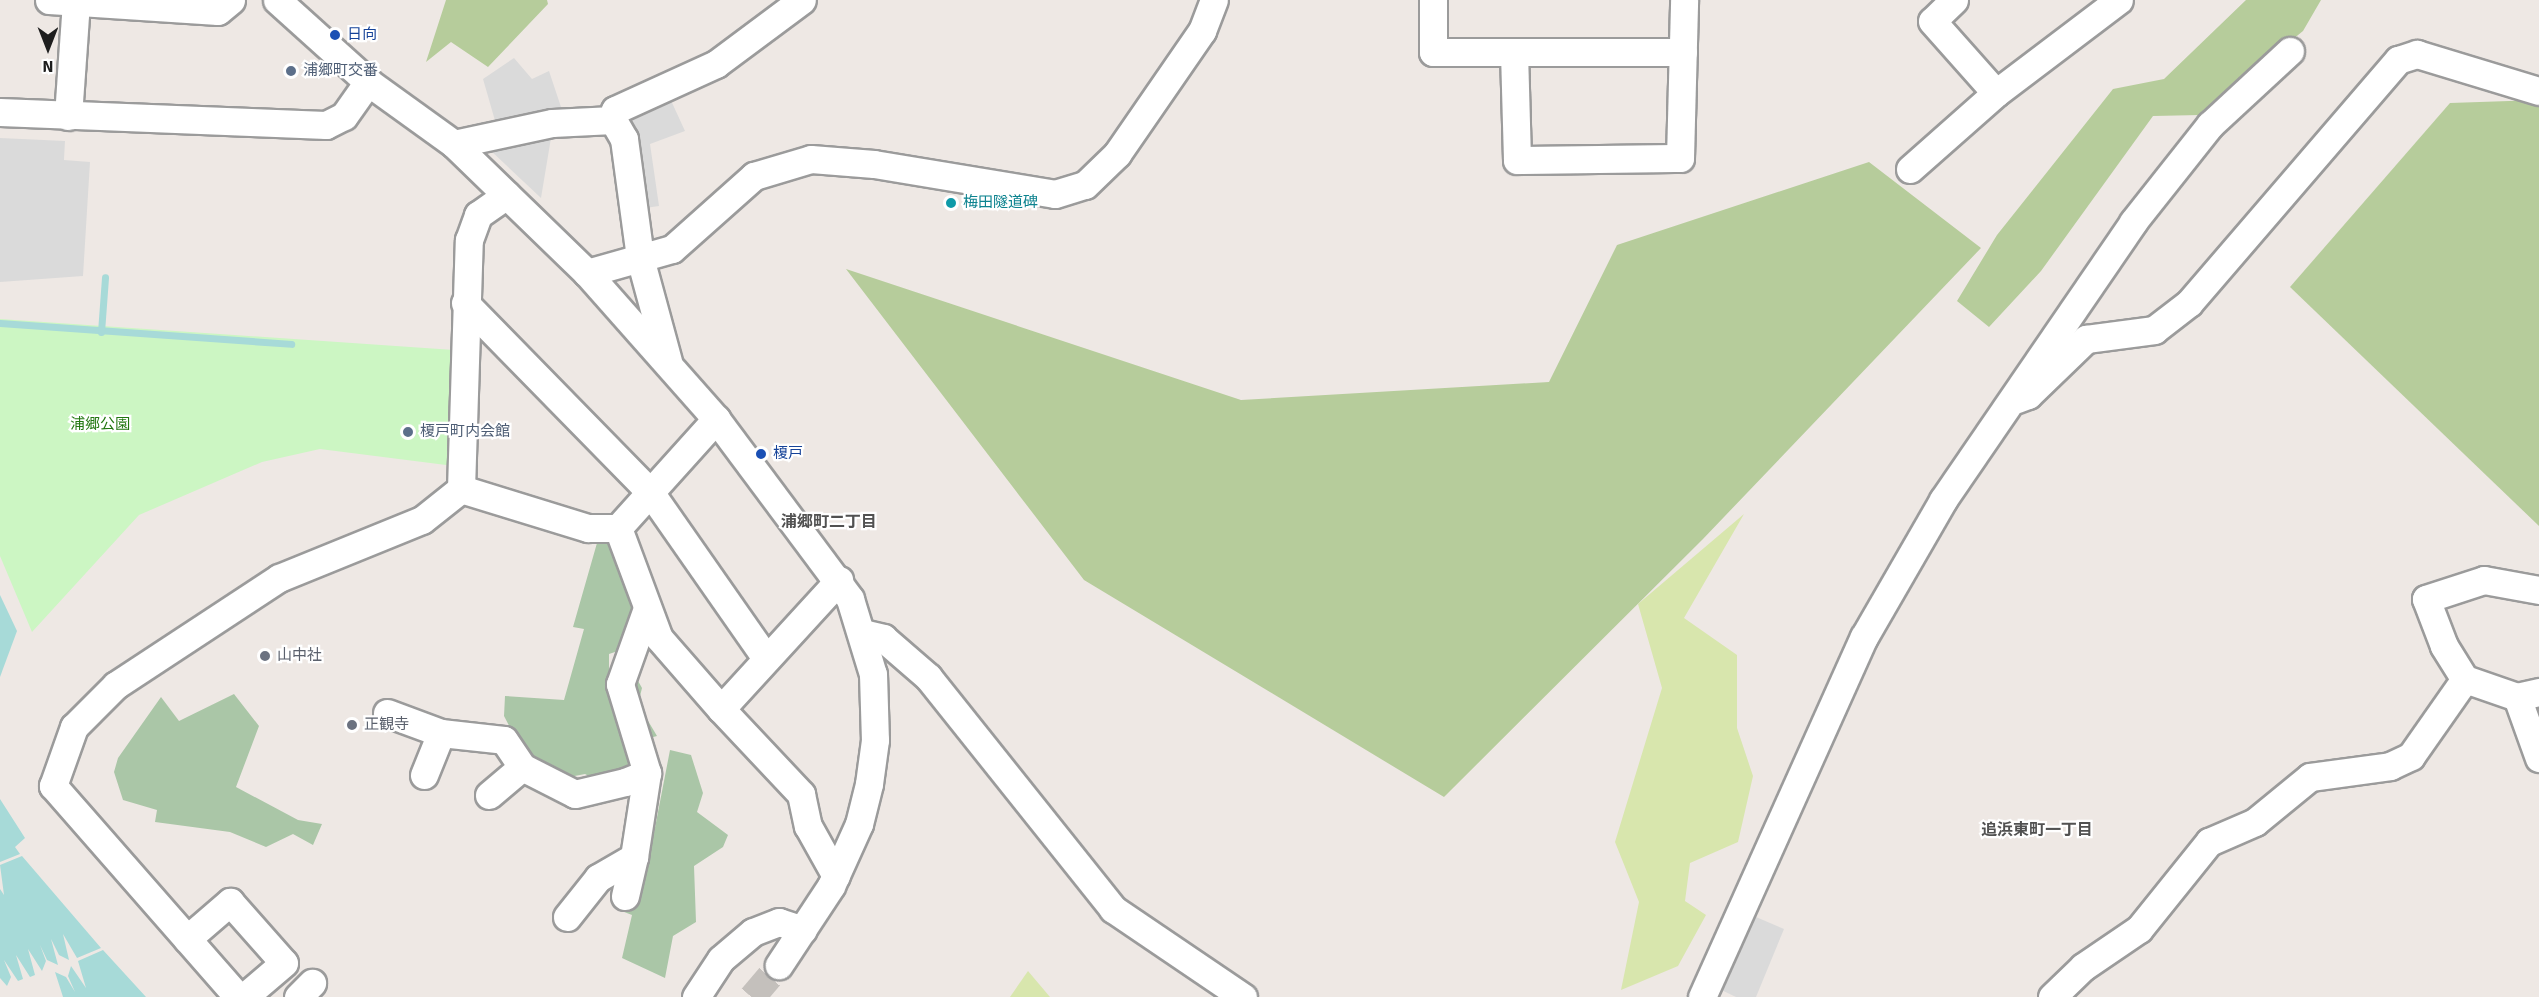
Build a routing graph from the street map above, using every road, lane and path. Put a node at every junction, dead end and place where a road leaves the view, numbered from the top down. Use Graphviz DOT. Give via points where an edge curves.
graph roads {
  1 [pos="49,0"];
  2 [pos="231,0"];
  3 [pos="277,0"];
  4 [pos="802,0"];
  5 [pos="1214,0"];
  6 [pos="1433,0"];
  7 [pos="1684,0"];
  8 [pos="1954,0"];
  9 [pos="2119,0"];
  10 [pos="76,2"];
  11 [pos="2290,51"];
  12 [pos="1514,52"];
  13 [pos="1683,52"];
  14 [pos="368,82"];
  15 [pos="2539,91"];
  16 [pos="1996,93"];
  17 [pos="0,112"];
  18 [pos="68,116"];
  19 [pos="614,120"];
  20 [pos="454,144"];
  21 [pos="1910,169"];
  22 [pos="507,195"];
  23 [pos="640,258"];
  24 [pos="587,273"];
  25 [pos="465,303"];
  26 [pos="670,368"];
  27 [pos="2005,403"];
  28 [pos="716,419"];
  29 [pos="461,489"];
  30 [pos="650,492"];
  31 [pos="618,528"];
  32 [pos="839,580"];
  33 [pos="2539,590"];
  34 [pos="646,611"];
  35 [pos="862,633"];
  36 [pos="766,658"];
  37 [pos="2465,679"];
  38 [pos="2528,695"];
  39 [pos="721,709"];
  40 [pos="387,712"];
  41 [pos="441,733"];
  42 [pos="2539,758"];
  43 [pos="522,767"];
  44 [pos="647,773"];
  45 [pos="424,775"];
  46 [pos="489,795"];
  47 [pos="634,857"];
  48 [pos="836,876"];
  49 [pos="625,896"];
  50 [pos="567,917"];
  51 [pos="803,930"];
  52 [pos="187,939"];
  53 [pos="778,965"];
  54 [pos="238,997"];
  55 [pos="244,997"];
  56 [pos="696,997"];
  57 [pos="1243,997"];
  58 [pos="1702,997"];
  59 [pos="2052,997"];
  1 -- 10 [label="street"];
  2 -- 10 [label="street" via="218,11"];
  3 -- 14 [label="street"];
  4 -- 19 [label="street" via="716,64 615,110"];
  5 -- 23 [label="street" via="1202,31 1117,154 1085,185 1055,194 874,164 811,159 754,176 672,249"];
  6 -- 12 [label="street" via="1433,52"];
  7 -- 13 [label="street"];
  8 -- 16 [label="street" via="1932,21"];
  9 -- 16 [label="street"];
  10 -- 18 [label="street"];
  11 -- 27 [label="street" via="2210,125"];
  12 -- 13 [label="street"];
  12 -- 13 [label="street" via="1517,160 1680,158"];
  14 -- 18 [label="street" via="344,116 326,125"];
  14 -- 20 [label="street"];
  15 -- 27 [label="street" via="2417,54 2398,60 2189,303 2154,330 2086,339 2028,395"];
  16 -- 21 [label="street"];
  17 -- 18 [label="street"];
  19 -- 20 [label="street" via="552,123"];
  19 -- 23 [label="street" via="624,139"];
  20 -- 22 [label="street"];
  22 -- 24 [label="street"];
  22 -- 25 [label="street" via="477,215 469,240"];
  23 -- 24 [label="street"];
  23 -- 26 [label="street"];
  24 -- 26 [label="street"];
  25 -- 29 [label="street"];
  25 -- 30 [label="street"];
  26 -- 28 [label="street"];
  27 -- 58 [label="street" via="1864,637"];
  28 -- 30 [label="street"];
  28 -- 32 [label="street"];
  29 -- 31 [label="street" via="588,528"];
  29 -- 52 [label="street" via="422,520 279,578 116,685 74,727 53,786"];
  30 -- 31 [label="street"];
  30 -- 36 [label="street"];
  31 -- 34 [label="street"];
  32 -- 35 [label="street"];
  32 -- 36 [label="street"];
  33 -- 37 [label="street" via="2484,580 2426,599 2444,646"];
  34 -- 39 [label="street" via="659,638"];
  34 -- 44 [label="street" via="620,684"];
  35 -- 48 [label="street" via="873,674 875,740 859,824"];
  35 -- 57 [label="street" via="883,638 928,677 1113,909"];
  36 -- 39 [label="street"];
  37 -- 38 [label="street"];
  37 -- 59 [label="street" via="2411,756 2390,765 2310,777 2255,822 2209,842 2139,929 2083,967"];
  38 -- 42 [label="street"];
  39 -- 48 [label="street" via="801,794 808,826"];
  40 -- 41 [label="street"];
  41 -- 43 [label="street" via="504,740"];
  41 -- 45 [label="street"];
  43 -- 44 [label="street" via="575,794"];
  43 -- 46 [label="street"];
  44 -- 47 [label="street"];
  47 -- 49 [label="street"];
  47 -- 50 [label="street" via="598,878"];
  48 -- 51 [label="street"];
  51 -- 53 [label="street"];
  51 -- 56 [label="street" via="779,922 753,932 721,959"];
  52 -- 54 [label="street"];
  52 -- 55 [label="street" via="230,902 284,963"];
}
